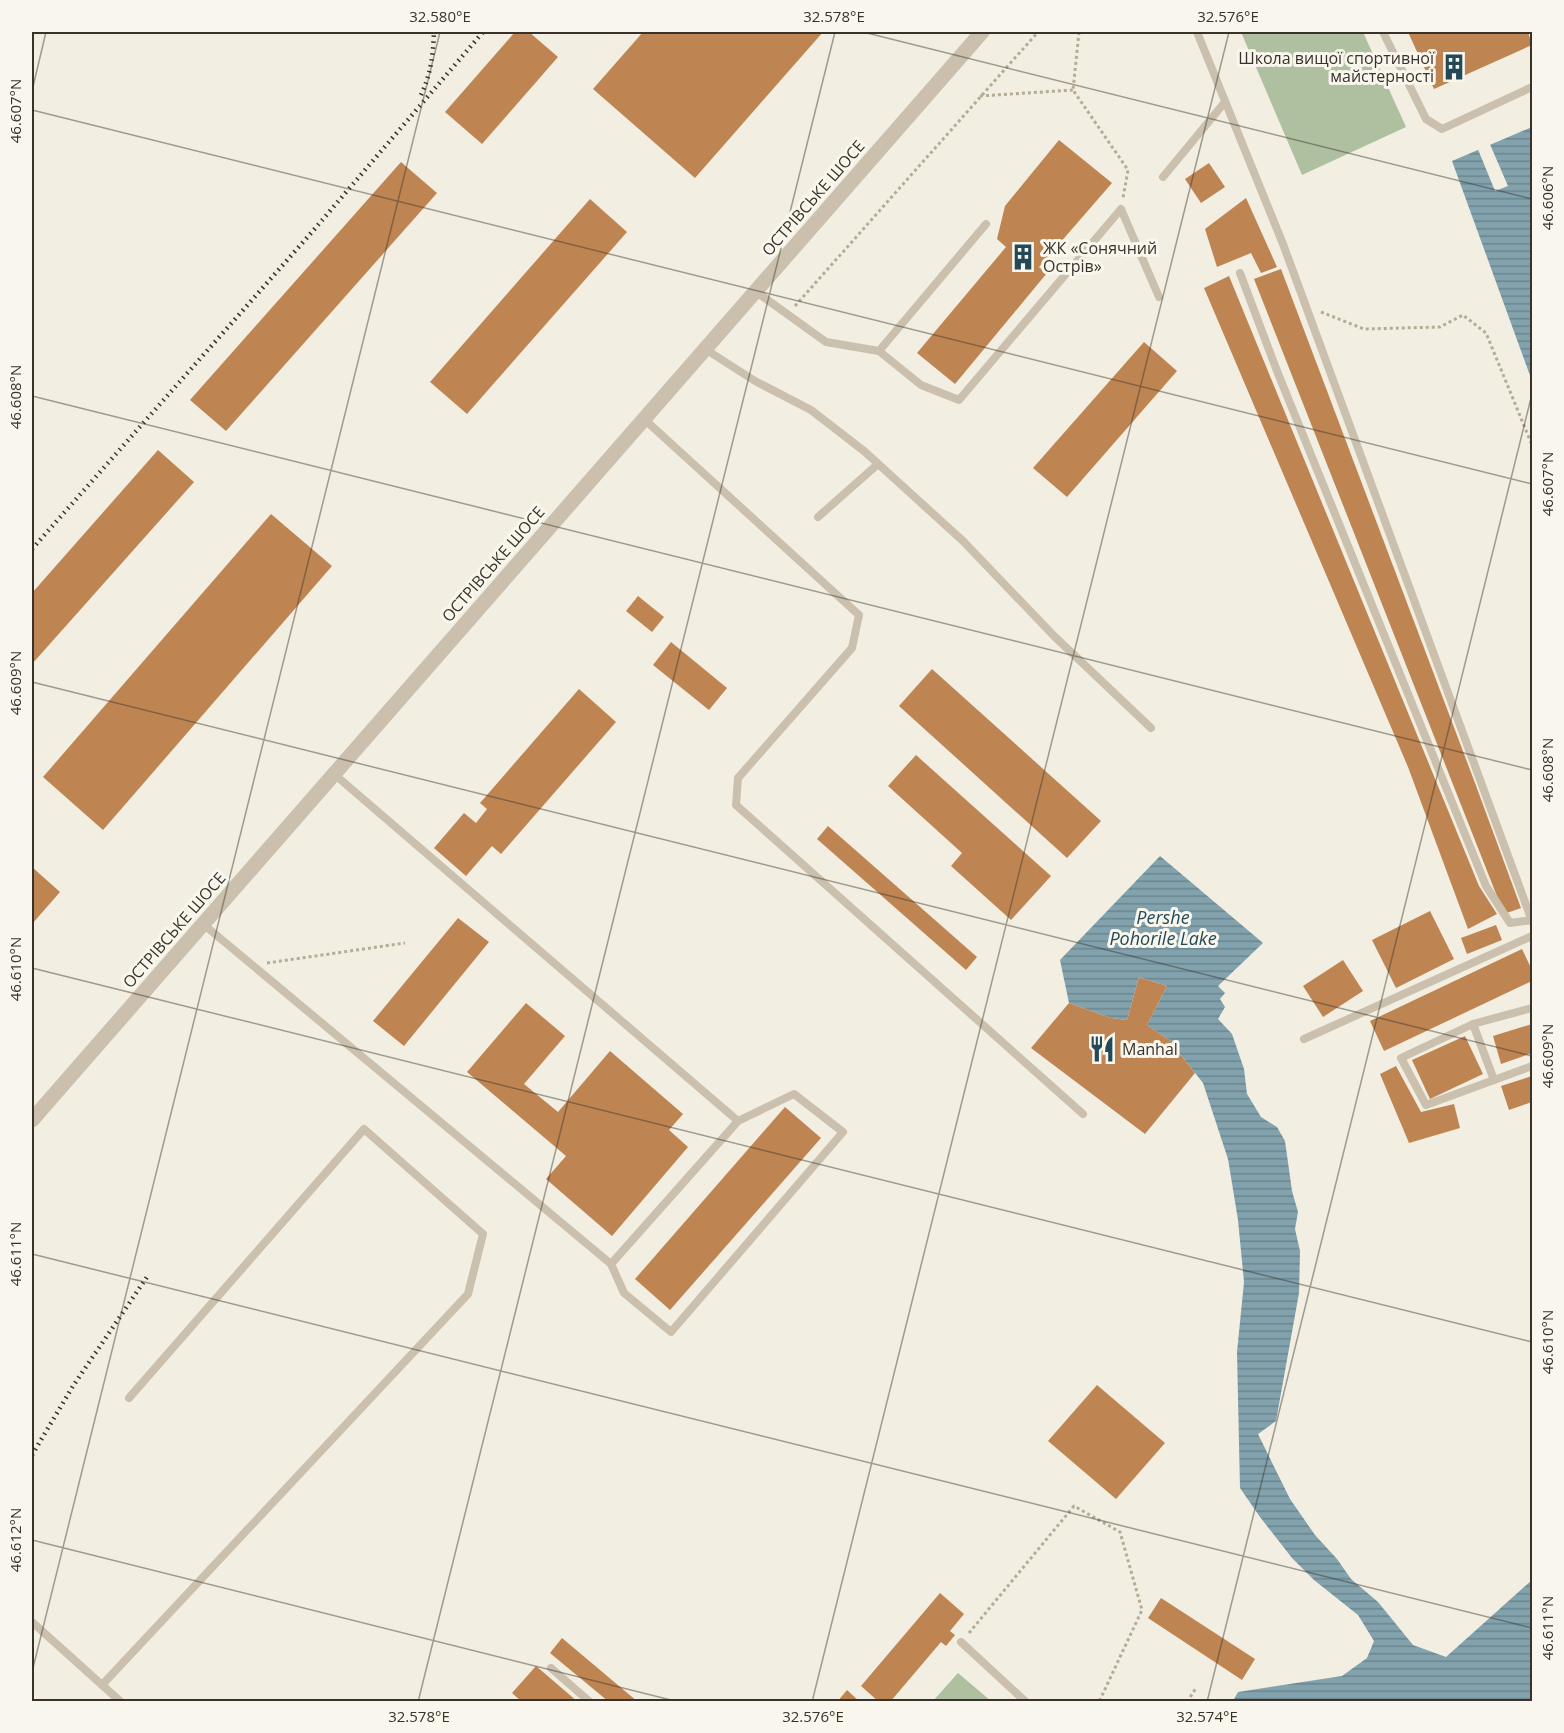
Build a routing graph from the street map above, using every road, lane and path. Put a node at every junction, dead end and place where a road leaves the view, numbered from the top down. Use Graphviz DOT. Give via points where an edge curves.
graph roads {
  1 [pos="982,32"];
  2 [pos="1038,32"];
  3 [pos="1079,32"];
  4 [pos="1197,32"];
  5 [pos="1383,32"];
  6 [pos="1533,87"];
  7 [pos="1074,90"];
  8 [pos="980,96"];
  9 [pos="1225,102"];
  10 [pos="1163,177"];
  11 [pos="1121,209"];
  12 [pos="986,225"];
  13 [pos="1240,273"];
  14 [pos="755,291"];
  15 [pos="1159,297"];
  16 [pos="1306,306"];
  17 [pos="788,314"];
  18 [pos="705,349"];
  19 [pos="879,351"];
  20 [pos="644,419"];
  21 [pos="1533,445"];
  22 [pos="878,464"];
  23 [pos="818,517"];
  24 [pos="1150,728"];
  25 [pos="334,774"];
  26 [pos="1532,920"];
  27 [pos="203,924"];
  28 [pos="1533,936"];
  29 [pos="405,943"];
  30 [pos="253,965"];
  31 [pos="1533,1008"];
  32 [pos="1473,1024"];
  33 [pos="1304,1040"];
  34 [pos="1533,1066"];
  35 [pos="1494,1080"];
  36 [pos="1083,1114"];
  37 [pos="32,1120"];
  38 [pos="738,1121"];
  39 [pos="611,1264"];
  40 [pos="129,1398"];
  41 [pos="32,1622"];
  42 [pos="962,1642"];
  43 [pos="551,1668"];
  44 [pos="102,1685"];
  45 [pos="1196,1688"];
  46 [pos="121,1701"];
  47 [pos="590,1701"];
  48 [pos="1026,1701"];
  49 [pos="1099,1701"];
  50 [pos="1187,1701"];
  1 -- 14 [label="street, ОСТРІВСЬКЕ ШОСЕ"];
  2 -- 8 [label="path"];
  3 -- 7 [label="path"];
  4 -- 9 [label="lane"];
  5 -- 6 [label="lane" via="1426,119 1442,129"];
  7 -- 8 [label="path"];
  7 -- 11 [label="path" via="1128,170"];
  8 -- 17 [label="path"];
  9 -- 10 [label="lane"];
  9 -- 16 [label="lane"];
  11 -- 15 [label="lane"];
  11 -- 19 [label="lane" via="959,400 921,386"];
  12 -- 19 [label="lane"];
  13 -- 26 [label="lane" via="1486,886 1510,923"];
  14 -- 17 [label="lane"];
  14 -- 18 [label="street, ОСТРІВСЬКЕ ШОСЕ"];
  16 -- 21 [label="path" via="1364,329 1440,327 1463,315 1486,333"];
  16 -- 26 [label="lane"];
  17 -- 19 [label="lane" via="826,342"];
  18 -- 20 [label="street, ОСТРІВСЬКЕ ШОСЕ"];
  18 -- 22 [label="lane" via="754,381 811,410"];
  20 -- 25 [label="street, ОСТРІВСЬКЕ ШОСЕ"];
  20 -- 36 [label="lane" via="859,615 852,648 738,778 736,805"];
  22 -- 23 [label="lane"];
  22 -- 24 [label="lane" via="963,541"];
  25 -- 27 [label="street, ОСТРІВСЬКЕ ШОСЕ"];
  25 -- 38 [label="lane"];
  27 -- 30 [label="lane"];
  27 -- 37 [label="street, ОСТРІВСЬКЕ ШОСЕ"];
  28 -- 33 [label="lane"];
  29 -- 30 [label="path"];
  30 -- 39 [label="lane"];
  31 -- 32 [label="lane"];
  32 -- 35 [label="lane"];
  32 -- 35 [label="lane" via="1401,1058 1426,1105"];
  34 -- 35 [label="lane"];
  38 -- 39 [label="lane"];
  38 -- 39 [label="lane" via="794,1094 843,1132 671,1332 624,1293"];
  40 -- 44 [label="lane" via="364,1129 483,1234 468,1294"];
  41 -- 44 [label="lane"];
  42 -- 48 [label="lane"];
  42 -- 49 [label="path" via="1074,1506 1120,1532 1142,1610"];
  43 -- 47 [label="lane"];
  44 -- 46 [label="lane"];
  45 -- 50 [label="path"];
}
